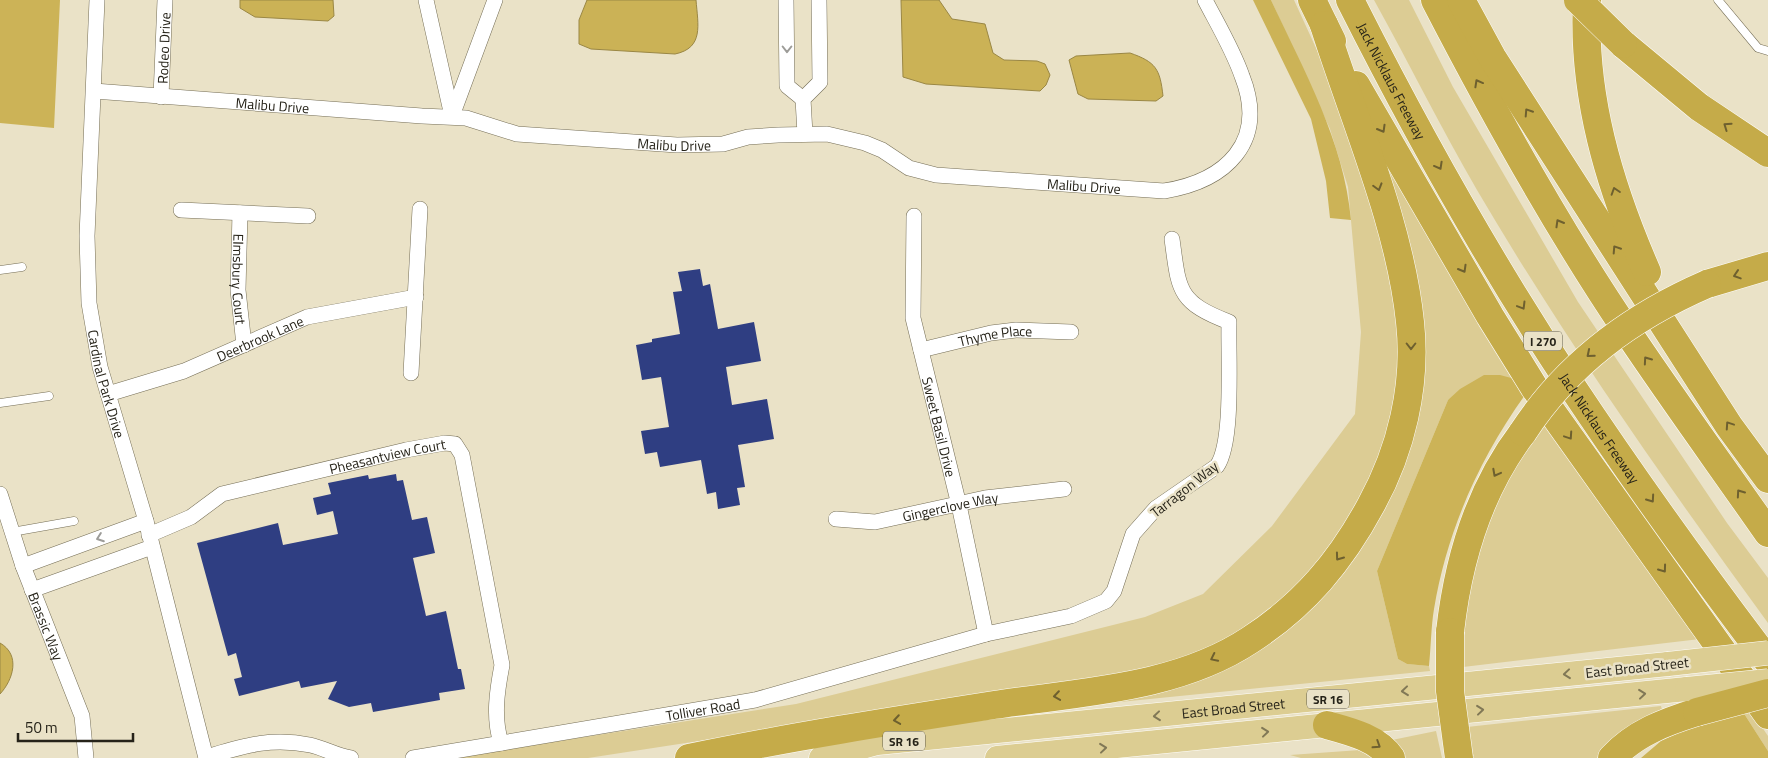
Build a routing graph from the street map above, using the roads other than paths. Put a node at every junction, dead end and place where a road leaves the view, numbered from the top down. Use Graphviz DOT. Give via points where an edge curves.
graph roads {
  1 [pos="97,0"];
  2 [pos="164,0"];
  3 [pos="426,0"];
  4 [pos="495,0"];
  5 [pos="786,0"];
  6 [pos="819,0"];
  7 [pos="1206,0"];
  8 [pos="1312,0"];
  9 [pos="1350,0"];
  10 [pos="1434,0"];
  11 [pos="1462,0"];
  12 [pos="1578,0"];
  13 [pos="1587,0"];
  14 [pos="1718,0"];
  15 [pos="1324,25"];
  16 [pos="1768,51"];
  17 [pos="94,91"];
  18 [pos="160,97"];
  19 [pos="803,99"];
  20 [pos="452,116"];
  21 [pos="805,134"];
  22 [pos="1768,153"];
  23 [pos="420,209"];
  24 [pos="181,210"];
  25 [pos="240,213"];
  26 [pos="308,216"];
  27 [pos="914,216"];
  28 [pos="1172,239"];
  29 [pos="1768,266"];
  30 [pos="22,267"];
  31 [pos="0,270"];
  32 [pos="416,297"];
  33 [pos="1071,332"];
  34 [pos="244,345"];
  35 [pos="1680,349"];
  36 [pos="921,350"];
  37 [pos="411,373"];
  38 [pos="108,394"];
  39 [pos="49,396"];
  40 [pos="0,404"];
  41 [pos="1768,479"];
  42 [pos="1064,489"];
  43 [pos="0,494"];
  44 [pos="958,505"];
  45 [pos="836,519"];
  46 [pos="74,521"];
  47 [pos="12,532"];
  48 [pos="1768,533"];
  49 [pos="149,534"];
  50 [pos="23,566"];
  51 [pos="32,590"];
  52 [pos="986,634"];
  53 [pos="1768,653"];
  54 [pos="1768,661"];
  55 [pos="1768,681"];
  56 [pos="1768,693"];
  57 [pos="1692,700"];
  58 [pos="1768,715"];
  59 [pos="1327,725"];
  60 [pos="501,743"];
  61 [pos="206,757"];
  62 [pos="86,758"];
  63 [pos="351,758"];
  64 [pos="413,758"];
  65 [pos="689,758"];
  66 [pos="821,758"];
  67 [pos="997,758"];
  68 [pos="1391,758"];
  69 [pos="1459,758"];
  70 [pos="1612,758"];
  1 -- 17 [label="street, Cardinal Park Drive"];
  2 -- 18 [label="street, Rodeo Drive"];
  3 -- 20 [label="street"];
  4 -- 20 [label="street"];
  5 -- 19 [label="street, one-way" via="787,86"];
  6 -- 19 [label="street" via="820,82"];
  7 -- 21 [label="street, Malibu Drive" via="1243,77 1248,101 1248,132 1238,155 1205,180 1186,188 1164,191 936,175 910,168 865,143 827,134"];
  8 -- 15 [label="highway"];
  9 -- 54 [label="highway, Jack Nicklaus Freeway / I 270, one-way" via="1449,185 1555,360"];
  48 -- 10 [label="highway, one-way" via="1605,298 1476,81"];
  35 -- 11 [label="highway, one-way" via="1492,57"];
  22 -- 12 [label="highway, one-way, bridge" via="1699,107 1623,44"];
  35 -- 13 [label="highway, one-way" via="1628,230 1598,134 1587,62"];
  14 -- 16 [label="lane" via="1758,48"];
  15 -- 58 [label="highway, one-way" via="1480,299 1534,387"];
  15 -- 65 [label="highway, one-way" via="1374,172 1411,324 1409,384 1397,450 1365,516 1324,578 1286,613 1248,641 1203,663 1162,677 1105,689 793,736"];
  17 -- 18 [label="street, Malibu Drive"];
  17 -- 38 [label="street, Cardinal Park Drive" via="87,236 89,303"];
  18 -- 20 [label="street, Malibu Drive"];
  19 -- 21 [label="street"];
  20 -- 21 [label="street, Malibu Drive" via="517,134 677,145 723,144 748,137"];
  23 -- 32 [label="street"];
  24 -- 25 [label="street, Elmsbury Court"];
  25 -- 26 [label="street, Elmsbury Court"];
  25 -- 34 [label="street, Elmsbury Court" via="238,290"];
  27 -- 36 [label="street, Sweet Basil Drive" via="913,318"];
  28 -- 52 [label="street, Tarragon Way" via="1178,285 1190,302 1229,322 1223,457 1217,466 1156,508 1133,534 1114,591 1106,601 1071,616"];
  29 -- 69 [label="highway, one-way, bridge" via="1707,284 1637,319 1602,344 1558,384 1510,449 1489,486 1466,544 1455,592 1450,632 1450,691"];
  30 -- 31 [label="lane"];
  32 -- 34 [label="street, Deerbrook Lane" via="306,317"];
  32 -- 37 [label="street"];
  33 -- 36 [label="street, Thyme Place" via="1016,330 991,333"];
  34 -- 38 [label="street, Deerbrook Lane" via="184,371"];
  41 -- 35 [label="highway, one-way" via="1729,426"];
  36 -- 44 [label="street, Sweet Basil Drive"];
  38 -- 49 [label="street, Cardinal Park Drive"];
  39 -- 40 [label="lane"];
  42 -- 44 [label="street, Gingerclove Way" via="1016,493"];
  43 -- 47 [label="street, Brassic Way"];
  44 -- 45 [label="street, Gingerclove Way" via="875,522"];
  44 -- 52 [label="street, Sweet Basil Drive"];
  46 -- 47 [label="lane"];
  47 -- 50 [label="street, Brassic Way"];
  49 -- 50 [label="street, one-way"];
  49 -- 51 [label="street"];
  49 -- 60 [label="street, Pheasantview Court" via="191,517 222,494 406,450 455,444 462,455 502,665 496,710"];
  49 -- 61 [label="street, Cardinal Park Drive"];
  50 -- 51 [label="street, Brassic Way"];
  51 -- 62 [label="street, Brassic Way" via="82,716"];
  52 -- 60 [label="street, Tolliver Road" via="755,700"];
  53 -- 66 [label="main road, East Broad Street / SR 16, one-way, bridge" via="877,743"];
  55 -- 57 [label="main road, East Broad Street / SR 16, bridge"];
  56 -- 57 [label="highway, bridge"];
  59 -- 57 [label="main road, East Broad Street / SR 16, one-way"];
  57 -- 70 [label="highway" via="1625,744"];
  67 -- 59 [label="main road, East Broad Street / SR 16, one-way"];
  59 -- 68 [label="highway, one-way" via="1374,742"];
  60 -- 64 [label="street, Tolliver Road"];
  61 -- 63 [label="street" via="272,741 312,746"];
}
